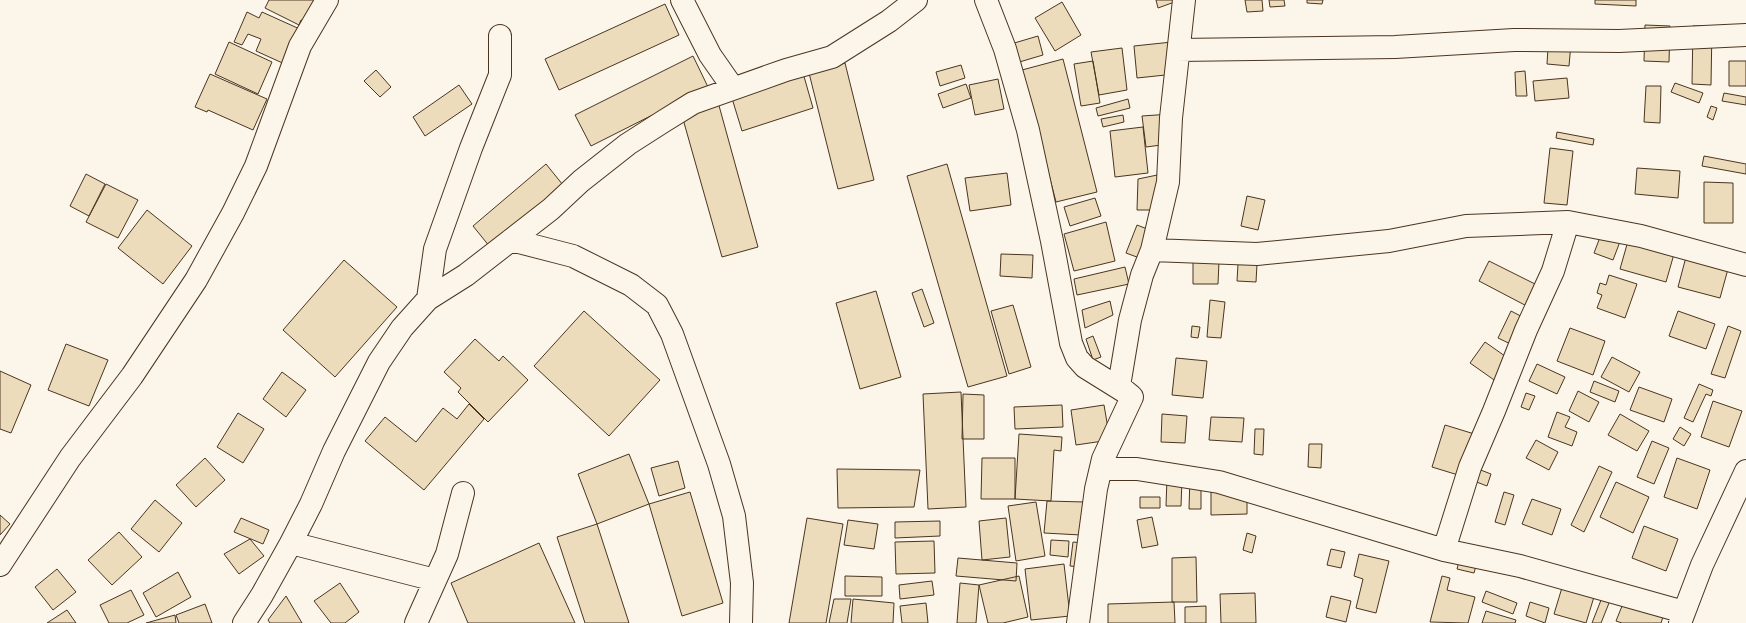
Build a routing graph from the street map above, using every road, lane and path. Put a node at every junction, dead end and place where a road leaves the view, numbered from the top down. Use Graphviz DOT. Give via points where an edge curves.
graph roads {
  1 [pos="327,0"];
  2 [pos="682,0"];
  3 [pos="916,0"];
  4 [pos="986,0"];
  5 [pos="1184,0"];
  6 [pos="1746,34"];
  7 [pos="500,36"];
  8 [pos="1179,50"];
  9 [pos="733,88"];
  10 [pos="1568,222"];
  11 [pos="512,240"];
  12 [pos="1152,250"];
  13 [pos="1746,265"];
  14 [pos="428,299"];
  15 [pos="1132,397"];
  16 [pos="1101,469"];
  17 [pos="1746,471"];
  18 [pos="463,493"];
  19 [pos="291,543"];
  20 [pos="1444,550"];
  21 [pos="0,565"];
  22 [pos="435,580"];
  23 [pos="1682,618"];
  24 [pos="244,623"];
  25 [pos="416,623"];
  26 [pos="741,623"];
  27 [pos="1078,623"];
  1 -- 21 [label="street" via="300,46 256,166 234,213 196,280 132,376 70,458"];
  2 -- 9 [label="street" via="710,55"];
  3 -- 9 [label="street" via="889,21 832,57"];
  4 -- 15 [label="street" via="1005,48 1028,130 1071,343 1077,358 1085,368"];
  5 -- 8 [label="street"];
  6 -- 8 [label="street" via="1619,41 1514,40 1395,47"];
  7 -- 14 [label="street" via="500,75 435,249"];
  8 -- 12 [label="street" via="1171,118 1168,182"];
  9 -- 11 [label="street" via="693,103 628,144"];
  10 -- 12 [label="street" via="1466,226 1389,241 1257,254"];
  10 -- 13 [label="street" via="1641,236"];
  10 -- 20 [label="street" via="1553,271 1470,467"];
  11 -- 14 [label="street" via="466,275"];
  11 -- 26 [label="street" via="573,256 631,285 657,305 672,334 719,464 734,516 742,583"];
  12 -- 15 [label="street" via="1142,275 1130,320 1119,386"];
  14 -- 19 [label="street" via="402,328 379,362"];
  15 -- 16 [label="street" via="1103,459"];
  16 -- 20 [label="street" via="1137,469 1219,482"];
  16 -- 27 [label="street"];
  17 -- 23 [label="street" via="1702,565"];
  18 -- 22 [label="street" via="447,554"];
  19 -- 22 [label="street"];
  19 -- 24 [label="street"];
  20 -- 23 [label="street" via="1520,566"];
  22 -- 25 [label="street"];
}
